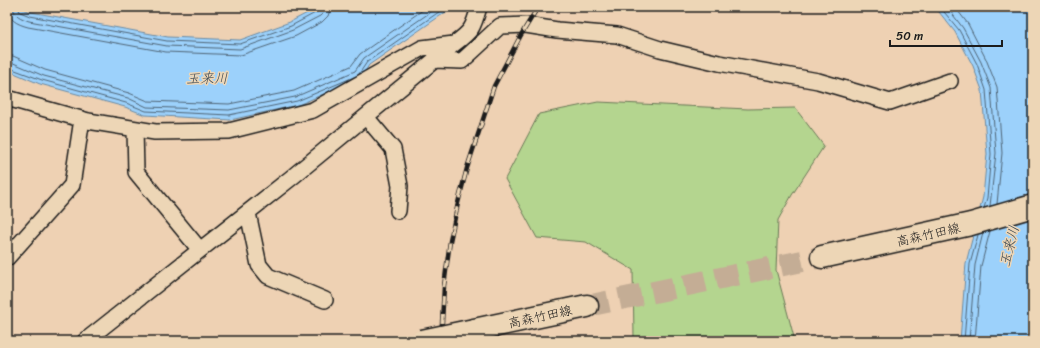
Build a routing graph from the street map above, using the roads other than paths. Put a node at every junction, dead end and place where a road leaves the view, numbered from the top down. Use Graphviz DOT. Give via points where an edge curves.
graph roads {
  1 [pos="479,7"];
  2 [pos="454,44"];
  3 [pos="434,60"];
  4 [pos="950,81"];
  5 [pos="7,98"];
  6 [pos="366,117"];
  7 [pos="82,119"];
  8 [pos="136,129"];
  9 [pos="1033,206"];
  10 [pos="398,211"];
  11 [pos="248,213"];
  12 [pos="200,250"];
  13 [pos="822,257"];
  14 [pos="7,258"];
  15 [pos="326,300"];
  16 [pos="587,306"];
  17 [pos="85,341"];
  18 [pos="422,341"];
  1 -- 2 [label="street" via="473,27"];
  2 -- 3 [label="street"];
  2 -- 8 [label="street" via="422,48 313,110 229,131 155,132"];
  3 -- 4 [label="street" via="462,62 500,26 526,26 616,35 719,63 818,81 890,102"];
  3 -- 6 [label="street"];
  5 -- 7 [label="street"];
  6 -- 10 [label="street" via="393,149 400,186"];
  6 -- 11 [label="street"];
  7 -- 8 [label="street"];
  7 -- 14 [label="street" via="72,184"];
  8 -- 12 [label="street" via="136,172"];
  9 -- 13 [label="main road, 高森竹田線" via="939,232"];
  11 -- 12 [label="street"];
  11 -- 15 [label="street" via="259,264 268,276"];
  12 -- 17 [label="street"];
  16 -- 18 [label="main road, 高森竹田線, bridge"];
}
